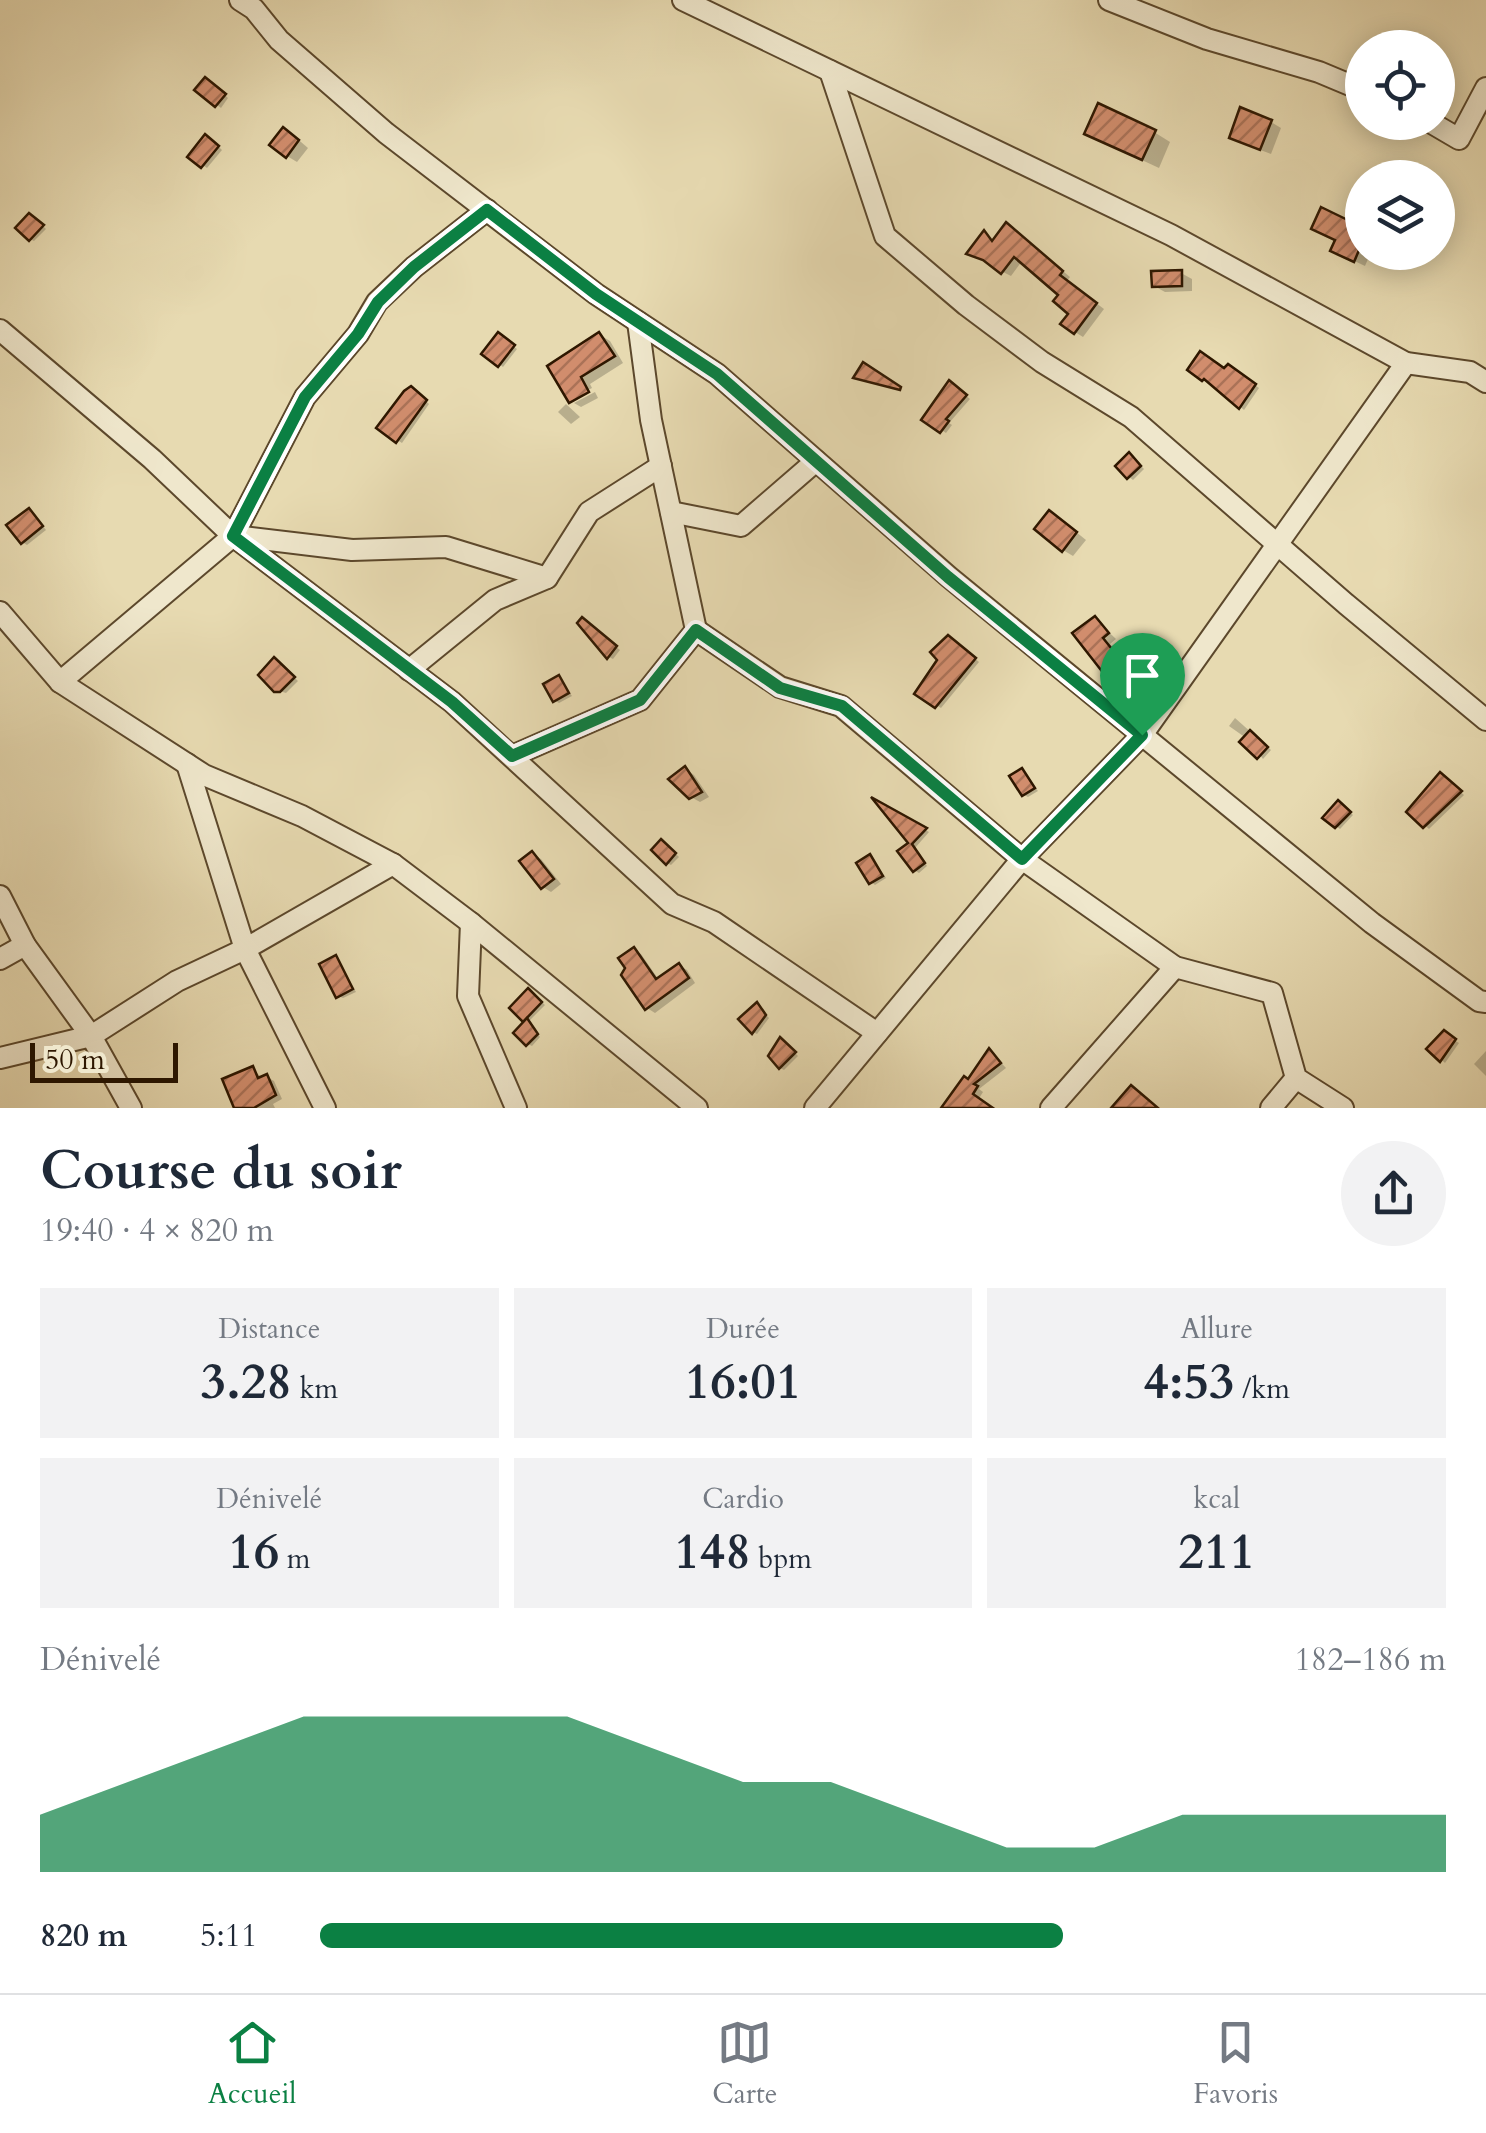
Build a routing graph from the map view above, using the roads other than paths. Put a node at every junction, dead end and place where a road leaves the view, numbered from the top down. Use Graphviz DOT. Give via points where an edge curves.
graph roads {
  1 [pos="240,0"];
  2 [pos="683,0"];
  3 [pos="1110,0"];
  4 [pos="830,71"];
  5 [pos="1345,83"];
  6 [pos="1486,88"];
  7 [pos="1455,137"];
  8 [pos="487,210"];
  9 [pos="638,322"];
  10 [pos="0,330"];
  11 [pos="1406,362"];
  12 [pos="1486,382"];
  13 [pos="816,461"];
  14 [pos="661,466"];
  15 [pos="671,512"];
  16 [pos="233,536"];
  17 [pos="1279,546"];
  18 [pos="547,578"];
  19 [pos="0,612"];
  20 [pos="696,630"];
  21 [pos="409,670"];
  22 [pos="60,682"];
  23 [pos="1486,720"];
  24 [pos="1142,735"];
  25 [pos="512,756"];
  26 [pos="187,764"];
  27 [pos="1022,859"];
  28 [pos="393,864"];
  29 [pos="0,896"];
  30 [pos="470,923"];
  31 [pos="25,944"];
  32 [pos="245,949"];
  33 [pos="0,959"];
  34 [pos="1174,967"];
  35 [pos="1486,1002"];
  36 [pos="877,1034"];
  37 [pos="91,1036"];
  38 [pos="0,1058"];
  39 [pos="1296,1078"];
  40 [pos="131,1108"];
  41 [pos="325,1108"];
  42 [pos="516,1108"];
  43 [pos="697,1108"];
  44 [pos="815,1108"];
  45 [pos="1051,1108"];
  46 [pos="1271,1108"];
  47 [pos="1343,1108"];
  1 -- 8 [label="street" via="386,132"];
  2 -- 4 [label="street"];
  3 -- 5 [label="street"];
  4 -- 11 [label="street" via="1171,235"];
  4 -- 17 [label="street" via="885,236 1042,362 1130,417"];
  6 -- 7 [label="street"];
  8 -- 9 [label="street"];
  8 -- 16 [label="street" via="378,302 305,397"];
  9 -- 13 [label="street" via="717,374"];
  9 -- 14 [label="street"];
  10 -- 16 [label="street"];
  11 -- 12 [label="street" via="1470,372"];
  11 -- 17 [label="street"];
  13 -- 15 [label="street" via="742,526"];
  13 -- 24 [label="street"];
  14 -- 15 [label="street"];
  14 -- 18 [label="street" via="589,512"];
  15 -- 20 [label="street"];
  16 -- 18 [label="street" via="352,550 446,547"];
  16 -- 21 [label="street"];
  16 -- 22 [label="street"];
  17 -- 23 [label="street"];
  17 -- 24 [label="street"];
  18 -- 21 [label="street" via="496,600"];
  19 -- 22 [label="street"];
  20 -- 25 [label="street" via="640,700"];
  20 -- 27 [label="street" via="780,688 842,706"];
  21 -- 25 [label="street"];
  22 -- 26 [label="street"];
  24 -- 27 [label="street"];
  24 -- 35 [label="street" via="1372,923"];
  25 -- 36 [label="street" via="672,904 714,922"];
  26 -- 28 [label="street"];
  26 -- 32 [label="street"];
  27 -- 34 [label="street"];
  27 -- 36 [label="street"];
  28 -- 30 [label="street"];
  28 -- 32 [label="street"];
  29 -- 31 [label="street"];
  30 -- 42 [label="street" via="468,996"];
  30 -- 43 [label="street"];
  31 -- 33 [label="street"];
  31 -- 37 [label="street"];
  32 -- 37 [label="street" via="177,981"];
  32 -- 41 [label="street"];
  34 -- 39 [label="street" via="1272,994"];
  34 -- 45 [label="street"];
  36 -- 44 [label="street"];
  37 -- 38 [label="street"];
  37 -- 40 [label="street"];
  39 -- 46 [label="street"];
  39 -- 47 [label="street"];
}
